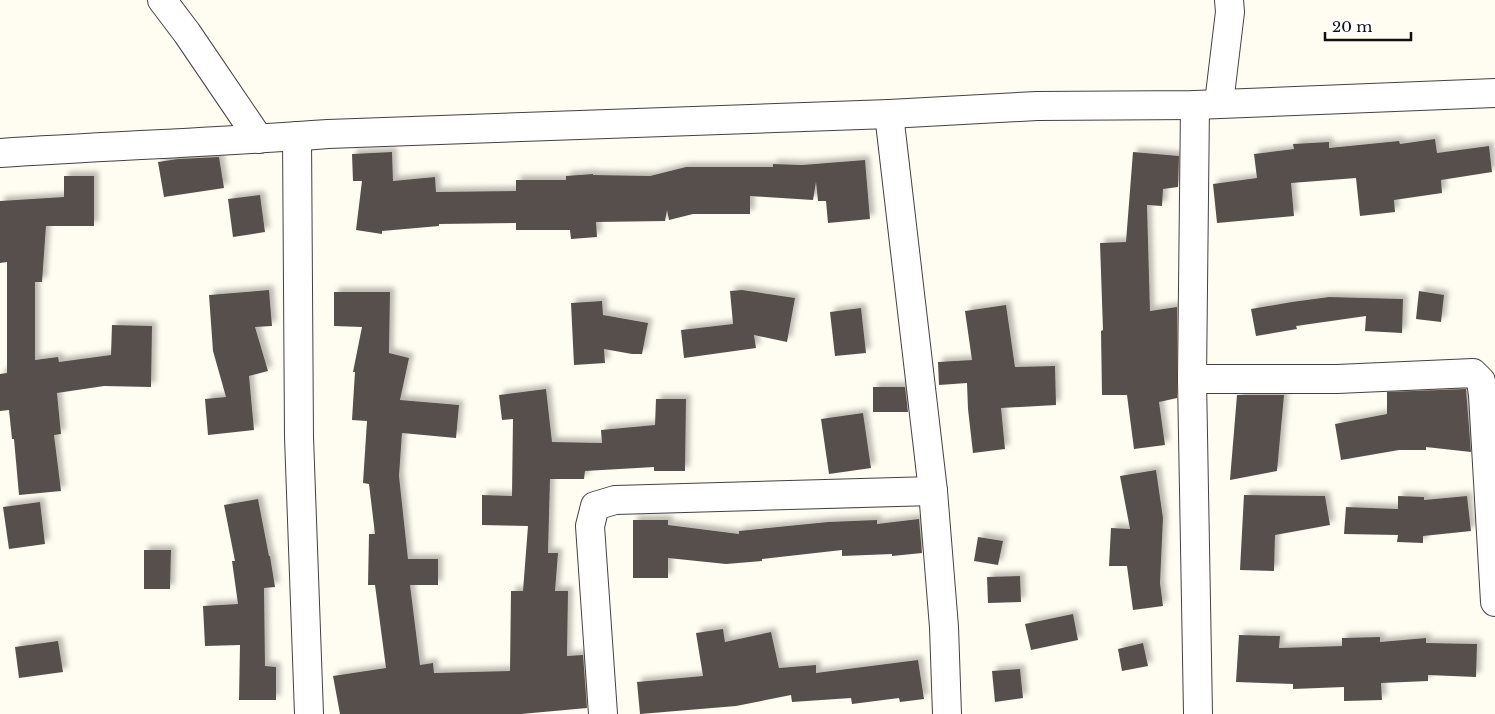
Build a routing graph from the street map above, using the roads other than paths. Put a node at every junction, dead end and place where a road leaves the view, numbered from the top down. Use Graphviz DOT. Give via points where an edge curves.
graph roads {
  1 [pos="162,0"];
  2 [pos="1229,0"];
  3 [pos="1495,93"];
  4 [pos="1207,104"];
  5 [pos="888,114"];
  6 [pos="297,136"];
  7 [pos="259,139"];
  8 [pos="0,153"];
  9 [pos="1192,379"];
  10 [pos="933,491"];
  11 [pos="1495,602"];
  12 [pos="308,714"];
  13 [pos="603,714"];
  14 [pos="948,714"];
  15 [pos="1198,714"];
  1 -- 7 [label="street"];
  2 -- 4 [label="street" via="1230,12"];
  3 -- 4 [label="street"];
  4 -- 5 [label="street" via="1038,106"];
  4 -- 9 [label="street"];
  5 -- 6 [label="street"];
  5 -- 10 [label="street"];
  6 -- 7 [label="street"];
  6 -- 12 [label="street" via="299,438"];
  7 -- 8 [label="street"];
  9 -- 11 [label="street" via="1336,379 1473,373 1481,382 1483,395"];
  9 -- 15 [label="street"];
  10 -- 13 [label="street" via="615,500 595,506 590,526"];
  10 -- 14 [label="street"];
}
